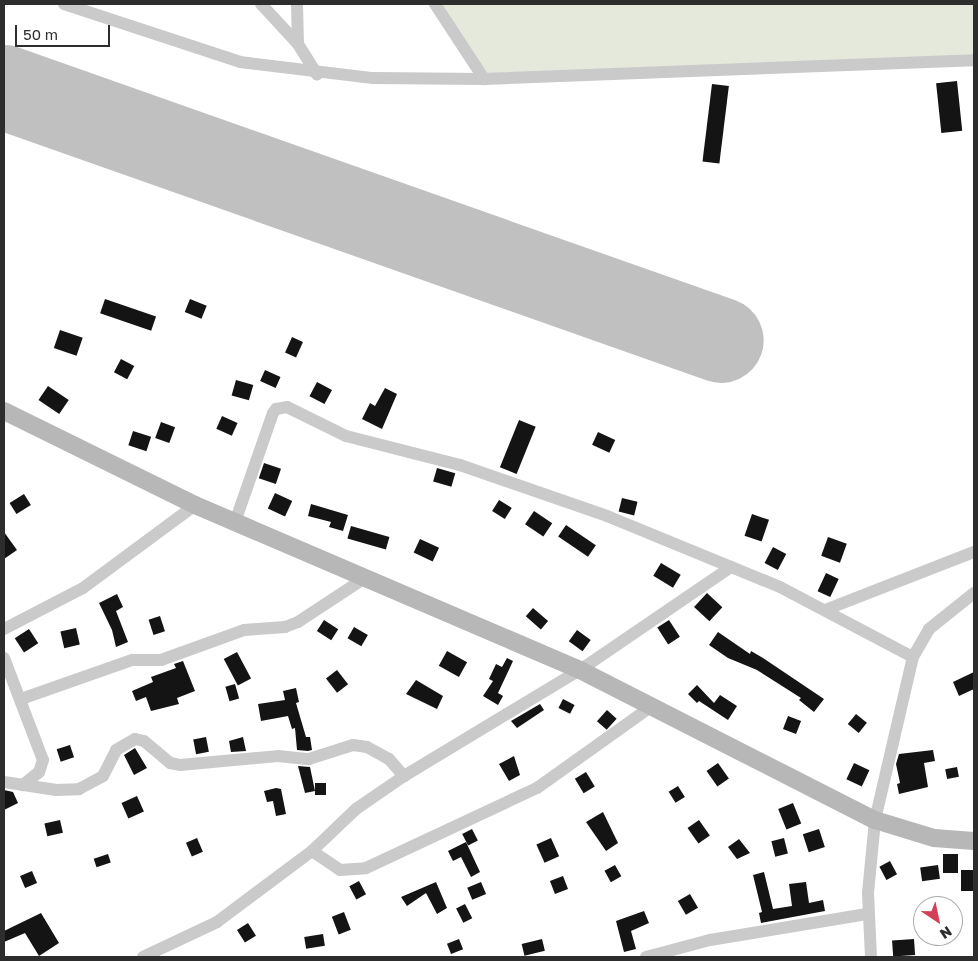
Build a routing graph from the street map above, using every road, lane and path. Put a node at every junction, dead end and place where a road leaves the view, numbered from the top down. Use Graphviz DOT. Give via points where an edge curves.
graph roads {
  1 [pos="64,4"];
  2 [pos="261,4"];
  3 [pos="298,4"];
  4 [pos="435,4"];
  5 [pos="298,44"];
  6 [pos="974,60"];
  7 [pos="317,74"];
  8 [pos="484,79"];
  9 [pos="4,411"];
  10 [pos="195,505"];
  11 [pos="235,522"];
  12 [pos="974,552"];
  13 [pos="731,567"];
  14 [pos="365,578"];
  15 [pos="974,593"];
  16 [pos="825,610"];
  17 [pos="4,629"];
  18 [pos="913,657"];
  19 [pos="4,658"];
  20 [pos="580,670"];
  21 [pos="21,699"];
  22 [pos="652,706"];
  23 [pos="404,776"];
  24 [pos="4,782"];
  25 [pos="23,785"];
  26 [pos="875,820"];
  27 [pos="974,842"];
  28 [pos="312,851"];
  29 [pos="867,914"];
  30 [pos="158,954"];
  31 [pos="143,957"];
  32 [pos="646,957"];
  33 [pos="871,957"];
  1 -- 7 [label="street" via="240,62"];
  2 -- 5 [label="street"];
  3 -- 5 [label="street"];
  4 -- 8 [label="street"];
  5 -- 7 [label="street"];
  6 -- 8 [label="street"];
  7 -- 8 [label="street" via="420,80"];
  9 -- 10 [label="street"];
  10 -- 11 [label="street"];
  10 -- 17 [label="street" via="83,588"];
  11 -- 13 [label="street" via="273,413 287,407 346,436 460,465 607,516"];
  11 -- 14 [label="street"];
  12 -- 16 [label="street"];
  13 -- 16 [label="street"];
  13 -- 20 [label="street"];
  14 -- 20 [label="street"];
  14 -- 21 [label="street" via="298,622 285,627 244,630 161,660 132,660"];
  15 -- 18 [label="street" via="929,629"];
  16 -- 18 [label="street"];
  18 -- 26 [label="street"];
  19 -- 21 [label="street"];
  20 -- 22 [label="street"];
  20 -- 23 [label="street"];
  21 -- 25 [label="street" via="43,760 39,772"];
  22 -- 26 [label="street"];
  22 -- 28 [label="street" via="537,788 366,868 340,870"];
  23 -- 25 [label="street" via="389,759 367,747 353,745 309,759 278,756 180,765 170,763 144,741 136,739 116,750 103,776 92,784 79,789 56,790"];
  23 -- 28 [label="street" via="356,809"];
  24 -- 25 [label="street"];
  26 -- 27 [label="street" via="934,838"];
  26 -- 29 [label="street"];
  28 -- 30 [label="street" via="217,922"];
  29 -- 32 [label="street" via="710,940"];
  29 -- 33 [label="street"];
  30 -- 31 [label="street"];
}
